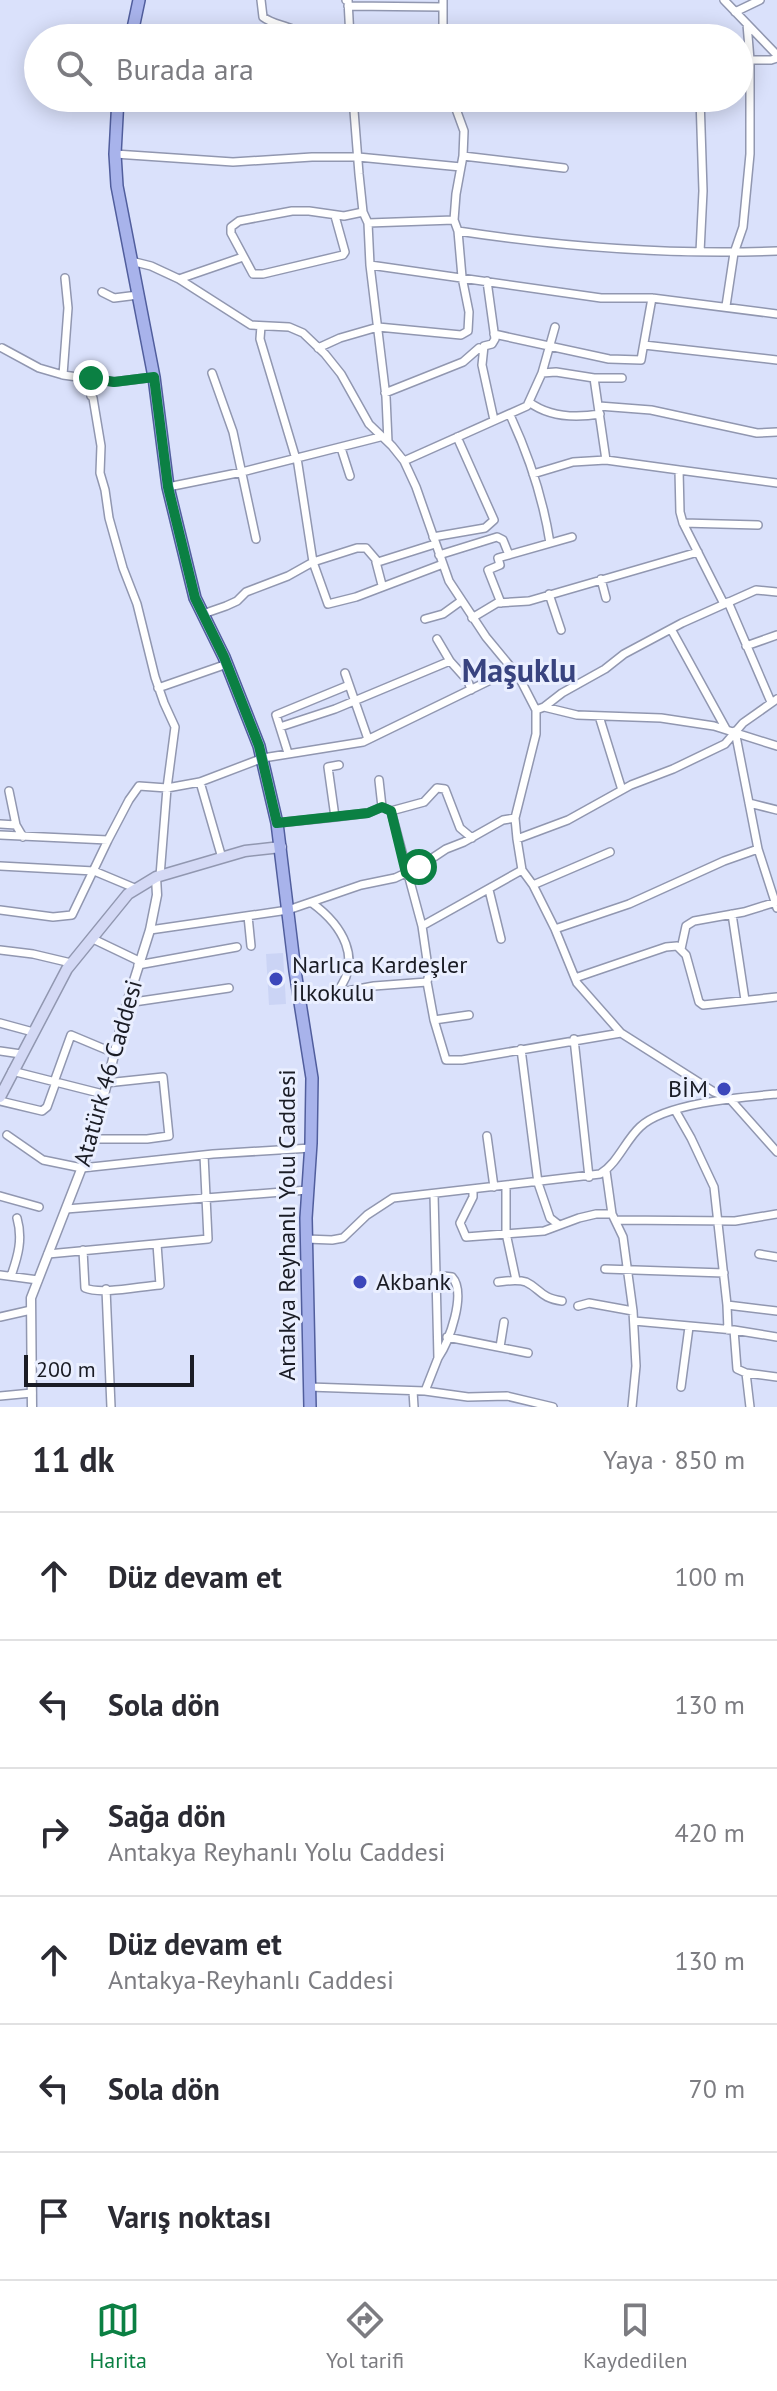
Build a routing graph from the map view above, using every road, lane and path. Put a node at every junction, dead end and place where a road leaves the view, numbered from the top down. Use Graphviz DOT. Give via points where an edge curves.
graph roads {
  1 [pos="139,0"];
  2 [pos="261,0"];
  3 [pos="724,0"];
  4 [pos="760,0"];
  5 [pos="347,3"];
  6 [pos="443,4"];
  7 [pos="735,12"];
  8 [pos="134,24"];
  9 [pos="280,24"];
  10 [pos="349,24"];
  11 [pos="747,24"];
  12 [pos="753,30"];
  13 [pos="777,56"];
  14 [pos="753,60"];
  15 [pos="117,112"];
  16 [pos="354,112"];
  17 [pos="457,112"];
  18 [pos="700,112"];
  19 [pos="750,112"];
  20 [pos="115,154"];
  21 [pos="463,156"];
  22 [pos="358,157"];
  23 [pos="461,167"];
  24 [pos="564,168"];
  25 [pos="363,212"];
  26 [pos="335,216"];
  27 [pos="454,220"];
  28 [pos="368,223"];
  29 [pos="458,231"];
  30 [pos="777,251"];
  31 [pos="700,252"];
  32 [pos="734,253"];
  33 [pos="243,257"];
  34 [pos="131,261"];
  35 [pos="370,265"];
  36 [pos="462,277"];
  37 [pos="65,278"];
  38 [pos="179,279"];
  39 [pos="487,281"];
  40 [pos="102,292"];
  41 [pos="138,295"];
  42 [pos="652,298"];
  43 [pos="726,306"];
  44 [pos="777,314"];
  45 [pos="261,326"];
  46 [pos="378,327"];
  47 [pos="555,327"];
  48 [pos="468,331"];
  49 [pos="494,334"];
  50 [pos="644,345"];
  51 [pos="482,347"];
  52 [pos="2,348"];
  53 [pos="318,348"];
  54 [pos="549,348"];
  55 [pos="777,360"];
  56 [pos="212,373"];
  57 [pos="542,373"];
  58 [pos="63,375"];
  59 [pos="154,377"];
  60 [pos="594,378"];
  61 [pos="622,378"];
  62 [pos="385,393"];
  63 [pos="91,396"];
  64 [pos="529,402"];
  65 [pos="600,410"];
  66 [pos="510,415"];
  67 [pos="494,420"];
  68 [pos="777,432"];
  69 [pos="380,437"];
  70 [pos="457,437"];
  71 [pos="392,446"];
  72 [pos="341,448"];
  73 [pos="296,459"];
  74 [pos="606,460"];
  75 [pos="404,461"];
  76 [pos="679,470"];
  77 [pos="242,472"];
  78 [pos="533,474"];
  79 [pos="350,476"];
  80 [pos="777,483"];
  81 [pos="168,487"];
  82 [pos="683,523"];
  83 [pos="758,525"];
  84 [pos="572,537"];
  85 [pos="256,539"];
  86 [pos="434,540"];
  87 [pos="550,543"];
  88 [pos="698,552"];
  89 [pos="439,555"];
  90 [pos="509,555"];
  91 [pos="313,562"];
  92 [pos="376,562"];
  93 [pos="443,564"];
  94 [pos="601,579"];
  95 [pos="382,585"];
  96 [pos="777,592"];
  97 [pos="549,594"];
  98 [pos="606,598"];
  99 [pos="461,601"];
  100 [pos="501,603"];
  101 [pos="726,603"];
  102 [pos="203,614"];
  103 [pos="472,618"];
  104 [pos="425,619"];
  105 [pos="671,629"];
  106 [pos="561,630"];
  107 [pos="777,635"];
  108 [pos="437,639"];
  109 [pos="746,646"];
  110 [pos="450,661"];
  111 [pos="227,664"];
  112 [pos="511,670"];
  113 [pos="345,673"];
  114 [pos="349,685"];
  115 [pos="158,688"];
  116 [pos="471,690"];
  117 [pos="356,701"];
  118 [pos="774,701"];
  119 [pos="540,708"];
  120 [pos="599,716"];
  121 [pos="280,727"];
  122 [pos="726,729"];
  123 [pos="735,731"];
  124 [pos="368,739"];
  125 [pos="777,746"];
  126 [pos="288,753"];
  127 [pos="263,758"];
  128 [pos="339,765"];
  129 [pos="379,780"];
  130 [pos="200,782"];
  131 [pos="167,788"];
  132 [pos="622,790"];
  133 [pos="9,791"];
  134 [pos="749,803"];
  135 [pos="386,809"];
  136 [pos="777,810"];
  137 [pos="335,817"];
  138 [pos="515,818"];
  139 [pos="277,823"];
  140 [pos="0,824"];
  141 [pos="16,825"];
  142 [pos="0,835"];
  143 [pos="23,837"];
  144 [pos="472,838"];
  145 [pos="517,839"];
  146 [pos="108,840"];
  147 [pos="281,847"];
  148 [pos="758,849"];
  149 [pos="610,852"];
  150 [pos="222,858"];
  151 [pos="0,866"];
  152 [pos="522,870"];
  153 [pos="94,871"];
  154 [pos="406,873"];
  155 [pos="158,877"];
  156 [pos="533,885"];
  157 [pos="137,889"];
  158 [pos="489,890"];
  159 [pos="312,903"];
  160 [pos="776,904"];
  161 [pos="0,910"];
  162 [pos="288,910"];
  163 [pos="732,914"];
  164 [pos="248,916"];
  165 [pos="422,926"];
  166 [pos="555,929"];
  167 [pos="150,930"];
  168 [pos="91,938"];
  169 [pos="501,939"];
  170 [pos="251,946"];
  171 [pos="237,947"];
  172 [pos="681,949"];
  173 [pos="0,950"];
  174 [pos="71,963"];
  175 [pos="138,963"];
  176 [pos="575,978"];
  177 [pos="427,982"];
  178 [pos="229,988"];
  179 [pos="336,993"];
  180 [pos="777,997"];
  181 [pos="299,1000"];
  182 [pos="745,1000"];
  183 [pos="127,1003"];
  184 [pos="469,1015"];
  185 [pos="434,1020"];
  186 [pos="0,1023"];
  187 [pos="33,1032"];
  188 [pos="621,1033"];
  189 [pos="574,1039"];
  190 [pos="521,1049"];
  191 [pos="0,1051"];
  192 [pos="114,1053"];
  193 [pos="21,1054"];
  194 [pos="7,1076"];
  195 [pos="55,1082"];
  196 [pos="106,1083"];
  197 [pos="103,1094"];
  198 [pos="777,1094"];
  199 [pos="716,1098"];
  200 [pos="729,1098"];
  201 [pos="0,1099"];
  202 [pos="675,1110"];
  203 [pos="7,1135"];
  204 [pos="487,1136"];
  205 [pos="93,1139"];
  206 [pos="311,1148"];
  207 [pos="777,1152"];
  208 [pos="204,1155"];
  209 [pos="82,1168"];
  210 [pos="606,1171"];
  211 [pos="589,1177"];
  212 [pos="538,1183"];
  213 [pos="506,1186"];
  214 [pos="494,1187"];
  215 [pos="308,1190"];
  216 [pos="473,1190"];
  217 [pos="434,1194"];
  218 [pos="0,1197"];
  219 [pos="207,1197"];
  220 [pos="39,1207"];
  221 [pos="66,1209"];
  222 [pos="777,1214"];
  223 [pos="614,1217"];
  224 [pos="17,1218"];
  225 [pos="720,1221"];
  226 [pos="559,1225"];
  227 [pos="506,1233"];
  228 [pos="306,1239"];
  229 [pos="157,1244"];
  230 [pos="83,1250"];
  231 [pos="48,1254"];
  232 [pos="759,1254"];
  233 [pos="777,1257"];
  234 [pos="605,1269"];
  235 [pos="627,1270"];
  236 [pos="724,1273"];
  237 [pos="0,1275"];
  238 [pos="435,1275"];
  239 [pos="11,1276"];
  240 [pos="38,1280"];
  241 [pos="516,1280"];
  242 [pos="498,1282"];
  243 [pos="106,1289"];
  244 [pos="562,1301"];
  245 [pos="727,1305"];
  246 [pos="578,1306"];
  247 [pos="31,1310"];
  248 [pos="633,1311"];
  249 [pos="777,1311"];
  250 [pos="0,1317"];
  251 [pos="634,1321"];
  252 [pos="504,1322"];
  253 [pos="689,1327"];
  254 [pos="731,1330"];
  255 [pos="437,1334"];
  256 [pos="777,1337"];
  257 [pos="449,1338"];
  258 [pos="500,1347"];
  259 [pos="528,1353"];
  260 [pos="438,1358"];
  261 [pos="746,1373"];
  262 [pos="777,1377"];
  263 [pos="309,1387"];
  264 [pos="681,1387"];
  265 [pos="413,1391"];
  266 [pos="425,1391"];
  267 [pos="32,1393"];
  268 [pos="0,1396"];
  269 [pos="468,1397"];
  270 [pos="32,1407"];
  271 [pos="111,1407"];
  272 [pos="310,1407"];
  273 [pos="414,1407"];
  274 [pos="468,1407"];
  275 [pos="553,1407"];
  276 [pos="632,1407"];
  277 [pos="750,1407"];
  1 -- 8 [label="main road"];
  2 -- 9 [label="street" via="263,17"];
  3 -- 7 [label="street"];
  4 -- 7 [label="street"];
  5 -- 6 [label="street"];
  5 -- 10 [label="street"];
  7 -- 11 [label="street"];
  12 -- 13 [label="street"];
  13 -- 14 [label="street"];
  15 -- 20 [label="main road, Antakya Reyhanlı Yolu Caddesi"];
  16 -- 22 [label="street"];
  17 -- 21 [label="street" via="464,131"];
  18 -- 31 [label="street"];
  19 -- 32 [label="street" via="743,227"];
  20 -- 22 [label="street" via="217,161"];
  20 -- 34 [label="main road, Antakya Reyhanlı Yolu Caddesi"];
  21 -- 23 [label="street"];
  21 -- 24 [label="street"];
  22 -- 23 [label="street"];
  22 -- 25 [label="street"];
  23 -- 27 [label="street"];
  25 -- 26 [label="street"];
  25 -- 28 [label="street"];
  26 -- 33 [label="street" via="292,211 239,221 231,233"];
  26 -- 33 [label="street" via="343,255 253,274"];
  27 -- 28 [label="street"];
  27 -- 29 [label="street"];
  28 -- 35 [label="street"];
  29 -- 31 [label="street"];
  29 -- 36 [label="street"];
  30 -- 32 [label="street"];
  31 -- 32 [label="street"];
  32 -- 43 [label="street"];
  33 -- 38 [label="street"];
  34 -- 38 [label="street"];
  34 -- 41 [label="main road, Antakya Reyhanlı Yolu Caddesi"];
  35 -- 36 [label="street"];
  35 -- 46 [label="street"];
  36 -- 39 [label="street"];
  36 -- 48 [label="street"];
  37 -- 58 [label="street"];
  38 -- 45 [label="street" via="240,320"];
  39 -- 42 [label="street" via="601,298"];
  39 -- 49 [label="street"];
  40 -- 41 [label="street" via="114,298"];
  41 -- 59 [label="main road, Antakya Reyhanlı Yolu Caddesi"];
  42 -- 43 [label="street"];
  42 -- 50 [label="street"];
  43 -- 44 [label="street"];
  45 -- 53 [label="street" via="296,328"];
  45 -- 73 [label="street" via="260,339"];
  46 -- 48 [label="street" via="461,335"];
  46 -- 53 [label="street"];
  46 -- 62 [label="street"];
  47 -- 54 [label="street"];
  48 -- 51 [label="street"];
  49 -- 51 [label="street" via="492,344"];
  49 -- 54 [label="street"];
  50 -- 54 [label="street" via="641,360 636,361"];
  50 -- 55 [label="street"];
  51 -- 62 [label="street" via="463,362"];
  51 -- 67 [label="street"];
  52 -- 58 [label="street"];
  53 -- 69 [label="street" via="341,374"];
  54 -- 57 [label="street"];
  56 -- 77 [label="street"];
  57 -- 60 [label="street"];
  57 -- 64 [label="street"];
  58 -- 59 [label="street" via="114,382"];
  59 -- 81 [label="main road, Antakya Reyhanlı Yolu Caddesi"];
  60 -- 61 [label="street"];
  60 -- 65 [label="street"];
  62 -- 71 [label="street"];
  63 -- 115 [label="street" via="109,518"];
  64 -- 65 [label="street" via="560,414 587,416"];
  64 -- 66 [label="street"];
  65 -- 68 [label="street" via="651,410 757,433"];
  65 -- 74 [label="street"];
  66 -- 67 [label="street"];
  66 -- 78 [label="street"];
  67 -- 70 [label="street"];
  69 -- 71 [label="street"];
  69 -- 72 [label="street"];
  70 -- 75 [label="street"];
  70 -- 86 [label="street" via="494,520 485,528"];
  71 -- 75 [label="street"];
  72 -- 73 [label="street"];
  72 -- 79 [label="street"];
  73 -- 77 [label="street"];
  73 -- 91 [label="street"];
  74 -- 76 [label="street"];
  74 -- 78 [label="street" via="573,462"];
  75 -- 86 [label="street"];
  76 -- 80 [label="street"];
  76 -- 82 [label="street"];
  77 -- 81 [label="street"];
  77 -- 85 [label="street"];
  78 -- 87 [label="street"];
  81 -- 102 [label="main road, Antakya Reyhanlı Yolu Caddesi"];
  82 -- 83 [label="street"];
  82 -- 88 [label="street"];
  84 -- 87 [label="street"];
  86 -- 89 [label="street"];
  86 -- 92 [label="street"];
  87 -- 90 [label="street"];
  88 -- 94 [label="street"];
  88 -- 101 [label="street"];
  89 -- 90 [label="street" via="497,537"];
  89 -- 93 [label="street"];
  90 -- 100 [label="street" via="488,570"];
  91 -- 92 [label="street" via="357,548 366,548"];
  91 -- 95 [label="street" via="328,604"];
  91 -- 102 [label="street"];
  92 -- 95 [label="street"];
  93 -- 95 [label="street"];
  93 -- 99 [label="street"];
  94 -- 97 [label="street"];
  94 -- 98 [label="street"];
  96 -- 101 [label="street" via="756,590"];
  97 -- 100 [label="street"];
  97 -- 106 [label="street"];
  99 -- 103 [label="street"];
  99 -- 104 [label="street"];
  100 -- 103 [label="street"];
  101 -- 105 [label="street"];
  101 -- 109 [label="street"];
  102 -- 111 [label="main road, Antakya Reyhanlı Yolu Caddesi"];
  103 -- 112 [label="street"];
  105 -- 119 [label="street"];
  105 -- 122 [label="street"];
  107 -- 109 [label="street"];
  108 -- 110 [label="street"];
  109 -- 118 [label="street"];
  110 -- 116 [label="street"];
  110 -- 117 [label="street"];
  111 -- 115 [label="street"];
  111 -- 127 [label="main road, Antakya Reyhanlı Yolu Caddesi"];
  112 -- 116 [label="street"];
  112 -- 119 [label="street"];
  113 -- 114 [label="street"];
  114 -- 117 [label="street"];
  114 -- 121 [label="street" via="276,715"];
  115 -- 131 [label="street" via="175,727"];
  116 -- 124 [label="street"];
  117 -- 121 [label="street"];
  117 -- 124 [label="street"];
  118 -- 123 [label="street"];
  119 -- 120 [label="street"];
  119 -- 138 [label="street"];
  120 -- 122 [label="street" via="661,718"];
  120 -- 132 [label="street"];
  121 -- 126 [label="street"];
  122 -- 123 [label="street"];
  123 -- 125 [label="street"];
  123 -- 132 [label="street" via="725,744"];
  123 -- 134 [label="street"];
  124 -- 126 [label="street"];
  126 -- 127 [label="street"];
  127 -- 130 [label="street"];
  127 -- 139 [label="main road, Antakya Reyhanlı Yolu Caddesi"];
  128 -- 137 [label="street" via="328,767"];
  129 -- 135 [label="street"];
  130 -- 131 [label="street"];
  130 -- 150 [label="street"];
  131 -- 146 [label="street" via="139,786"];
  131 -- 155 [label="street"];
  132 -- 145 [label="street" via="568,820"];
  133 -- 141 [label="street"];
  134 -- 136 [label="street"];
  134 -- 148 [label="street"];
  135 -- 137 [label="street"];
  135 -- 144 [label="street" via="424,802 441,787 460,828"];
  135 -- 154 [label="street"];
  137 -- 139 [label="street"];
  138 -- 144 [label="street"];
  138 -- 145 [label="street"];
  139 -- 147 [label="main road, Antakya Reyhanlı Yolu Caddesi"];
  140 -- 141 [label="street"];
  141 -- 143 [label="street"];
  142 -- 143 [label="street"];
  143 -- 146 [label="street"];
  144 -- 154 [label="street"];
  145 -- 152 [label="street"];
  146 -- 153 [label="street"];
  147 -- 150 [label="main road"];
  147 -- 162 [label="main road, Antakya Reyhanlı Yolu Caddesi"];
  148 -- 160 [label="street"];
  148 -- 166 [label="street"];
  149 -- 156 [label="street"];
  150 -- 155 [label="main road"];
  151 -- 153 [label="street"];
  152 -- 156 [label="street"];
  152 -- 158 [label="street"];
  153 -- 157 [label="street"];
  153 -- 161 [label="street" via="72,915"];
  154 -- 159 [label="street"];
  154 -- 165 [label="street"];
  155 -- 157 [label="main road"];
  155 -- 167 [label="street, Atatürk 46 Caddesi"];
  156 -- 166 [label="street"];
  157 -- 168 [label="main road"];
  158 -- 165 [label="street"];
  158 -- 169 [label="street"];
  159 -- 162 [label="street"];
  159 -- 179 [label="street" via="344,939 347,980"];
  160 -- 163 [label="street"];
  162 -- 164 [label="street"];
  162 -- 181 [label="main road, Antakya Reyhanlı Yolu Caddesi"];
  163 -- 172 [label="street" via="686,926"];
  163 -- 182 [label="street"];
  164 -- 167 [label="street"];
  164 -- 170 [label="street"];
  165 -- 177 [label="street"];
  166 -- 176 [label="street"];
  167 -- 175 [label="street, Atatürk 46 Caddesi"];
  168 -- 174 [label="main road"];
  168 -- 175 [label="street"];
  171 -- 175 [label="street"];
  172 -- 176 [label="street" via="666,947"];
  172 -- 182 [label="street" via="699,1002"];
  173 -- 174 [label="street"];
  174 -- 187 [label="main road"];
  175 -- 183 [label="street, Atatürk 46 Caddesi"];
  176 -- 188 [label="street"];
  177 -- 179 [label="street"];
  177 -- 185 [label="street"];
  178 -- 183 [label="street"];
  179 -- 181 [label="street"];
  180 -- 182 [label="street"];
  181 -- 206 [label="main road, Antakya Reyhanlı Yolu Caddesi" via="312,1078"];
  183 -- 192 [label="street, Atatürk 46 Caddesi"];
  184 -- 185 [label="street"];
  185 -- 190 [label="street" via="446,1060"];
  186 -- 187 [label="street"];
  187 -- 193 [label="main road"];
  188 -- 189 [label="street"];
  188 -- 199 [label="street"];
  189 -- 190 [label="street"];
  189 -- 211 [label="street"];
  190 -- 212 [label="street"];
  191 -- 193 [label="street"];
  192 -- 195 [label="street" via="71,1035"];
  192 -- 196 [label="street, Atatürk 46 Caddesi"];
  193 -- 194 [label="main road"];
  194 -- 195 [label="street"];
  194 -- 201 [label="main road"];
  195 -- 197 [label="street"];
  195 -- 201 [label="street" via="44,1110"];
  196 -- 197 [label="street, Atatürk 46 Caddesi"];
  196 -- 205 [label="street" via="163,1077 169,1136"];
  197 -- 205 [label="street, Atatürk 46 Caddesi"];
  198 -- 200 [label="street"];
  199 -- 200 [label="street"];
  199 -- 202 [label="street"];
  200 -- 207 [label="street"];
  202 -- 210 [label="street" via="642,1124"];
  202 -- 225 [label="street" via="714,1187"];
  203 -- 209 [label="street" via="43,1160"];
  204 -- 214 [label="street"];
  205 -- 209 [label="street, Atatürk 46 Caddesi"];
  206 -- 208 [label="street"];
  206 -- 215 [label="main road, Antakya Reyhanlı Yolu Caddesi"];
  208 -- 209 [label="street"];
  208 -- 219 [label="street"];
  209 -- 221 [label="street, Atatürk 46 Caddesi"];
  210 -- 211 [label="street"];
  210 -- 223 [label="street"];
  211 -- 212 [label="street"];
  212 -- 213 [label="street"];
  212 -- 226 [label="street" via="550,1218"];
  213 -- 214 [label="street"];
  213 -- 227 [label="street"];
  214 -- 216 [label="street"];
  215 -- 219 [label="street"];
  215 -- 228 [label="main road, Antakya Reyhanlı Yolu Caddesi"];
  216 -- 217 [label="street"];
  216 -- 227 [label="street" via="460,1223 464,1235"];
  217 -- 228 [label="street" via="393,1198 343,1238"];
  217 -- 238 [label="street"];
  218 -- 220 [label="street"];
  219 -- 221 [label="street"];
  219 -- 229 [label="street" via="208,1239"];
  221 -- 231 [label="street, Atatürk 46 Caddesi"];
  222 -- 225 [label="street"];
  223 -- 225 [label="street"];
  223 -- 226 [label="street" via="596,1214"];
  223 -- 235 [label="street"];
  224 -- 239 [label="street" via="20,1245"];
  225 -- 236 [label="street"];
  226 -- 227 [label="street"];
  227 -- 241 [label="street"];
  228 -- 263 [label="main road, Antakya Reyhanlı Yolu Caddesi"];
  229 -- 230 [label="street"];
  229 -- 243 [label="street" via="160,1285"];
  230 -- 231 [label="street"];
  230 -- 243 [label="street" via="85,1288"];
  231 -- 240 [label="street, Atatürk 46 Caddesi"];
  232 -- 233 [label="street"];
  234 -- 235 [label="street"];
  235 -- 236 [label="street"];
  235 -- 248 [label="street"];
  236 -- 245 [label="street"];
  237 -- 239 [label="street"];
  238 -- 255 [label="street"];
  238 -- 257 [label="street" via="457,1283"];
  239 -- 240 [label="street"];
  240 -- 247 [label="street, Atatürk 46 Caddesi"];
  241 -- 242 [label="street"];
  241 -- 244 [label="street"];
  243 -- 271 [label="street"];
  245 -- 249 [label="street"];
  245 -- 254 [label="street"];
  246 -- 248 [label="street"];
  247 -- 250 [label="street"];
  247 -- 267 [label="street, Atatürk 46 Caddesi"];
  248 -- 251 [label="street"];
  251 -- 253 [label="street"];
  251 -- 276 [label="street"];
  252 -- 258 [label="street"];
  253 -- 254 [label="street"];
  253 -- 264 [label="street"];
  254 -- 256 [label="street"];
  254 -- 261 [label="street" via="737,1369"];
  255 -- 257 [label="street"];
  255 -- 260 [label="street"];
  257 -- 258 [label="street"];
  257 -- 260 [label="street"];
  258 -- 259 [label="street"];
  260 -- 266 [label="street"];
  261 -- 262 [label="street"];
  261 -- 277 [label="street"];
  263 -- 265 [label="street"];
  263 -- 272 [label="main road, Antakya Reyhanlı Yolu Caddesi"];
  265 -- 266 [label="street"];
  265 -- 273 [label="street"];
  266 -- 269 [label="street"];
  267 -- 268 [label="street"];
  267 -- 270 [label="street, Atatürk 46 Caddesi"];
  269 -- 274 [label="street"];
  269 -- 275 [label="street" via="507,1396"];
}
